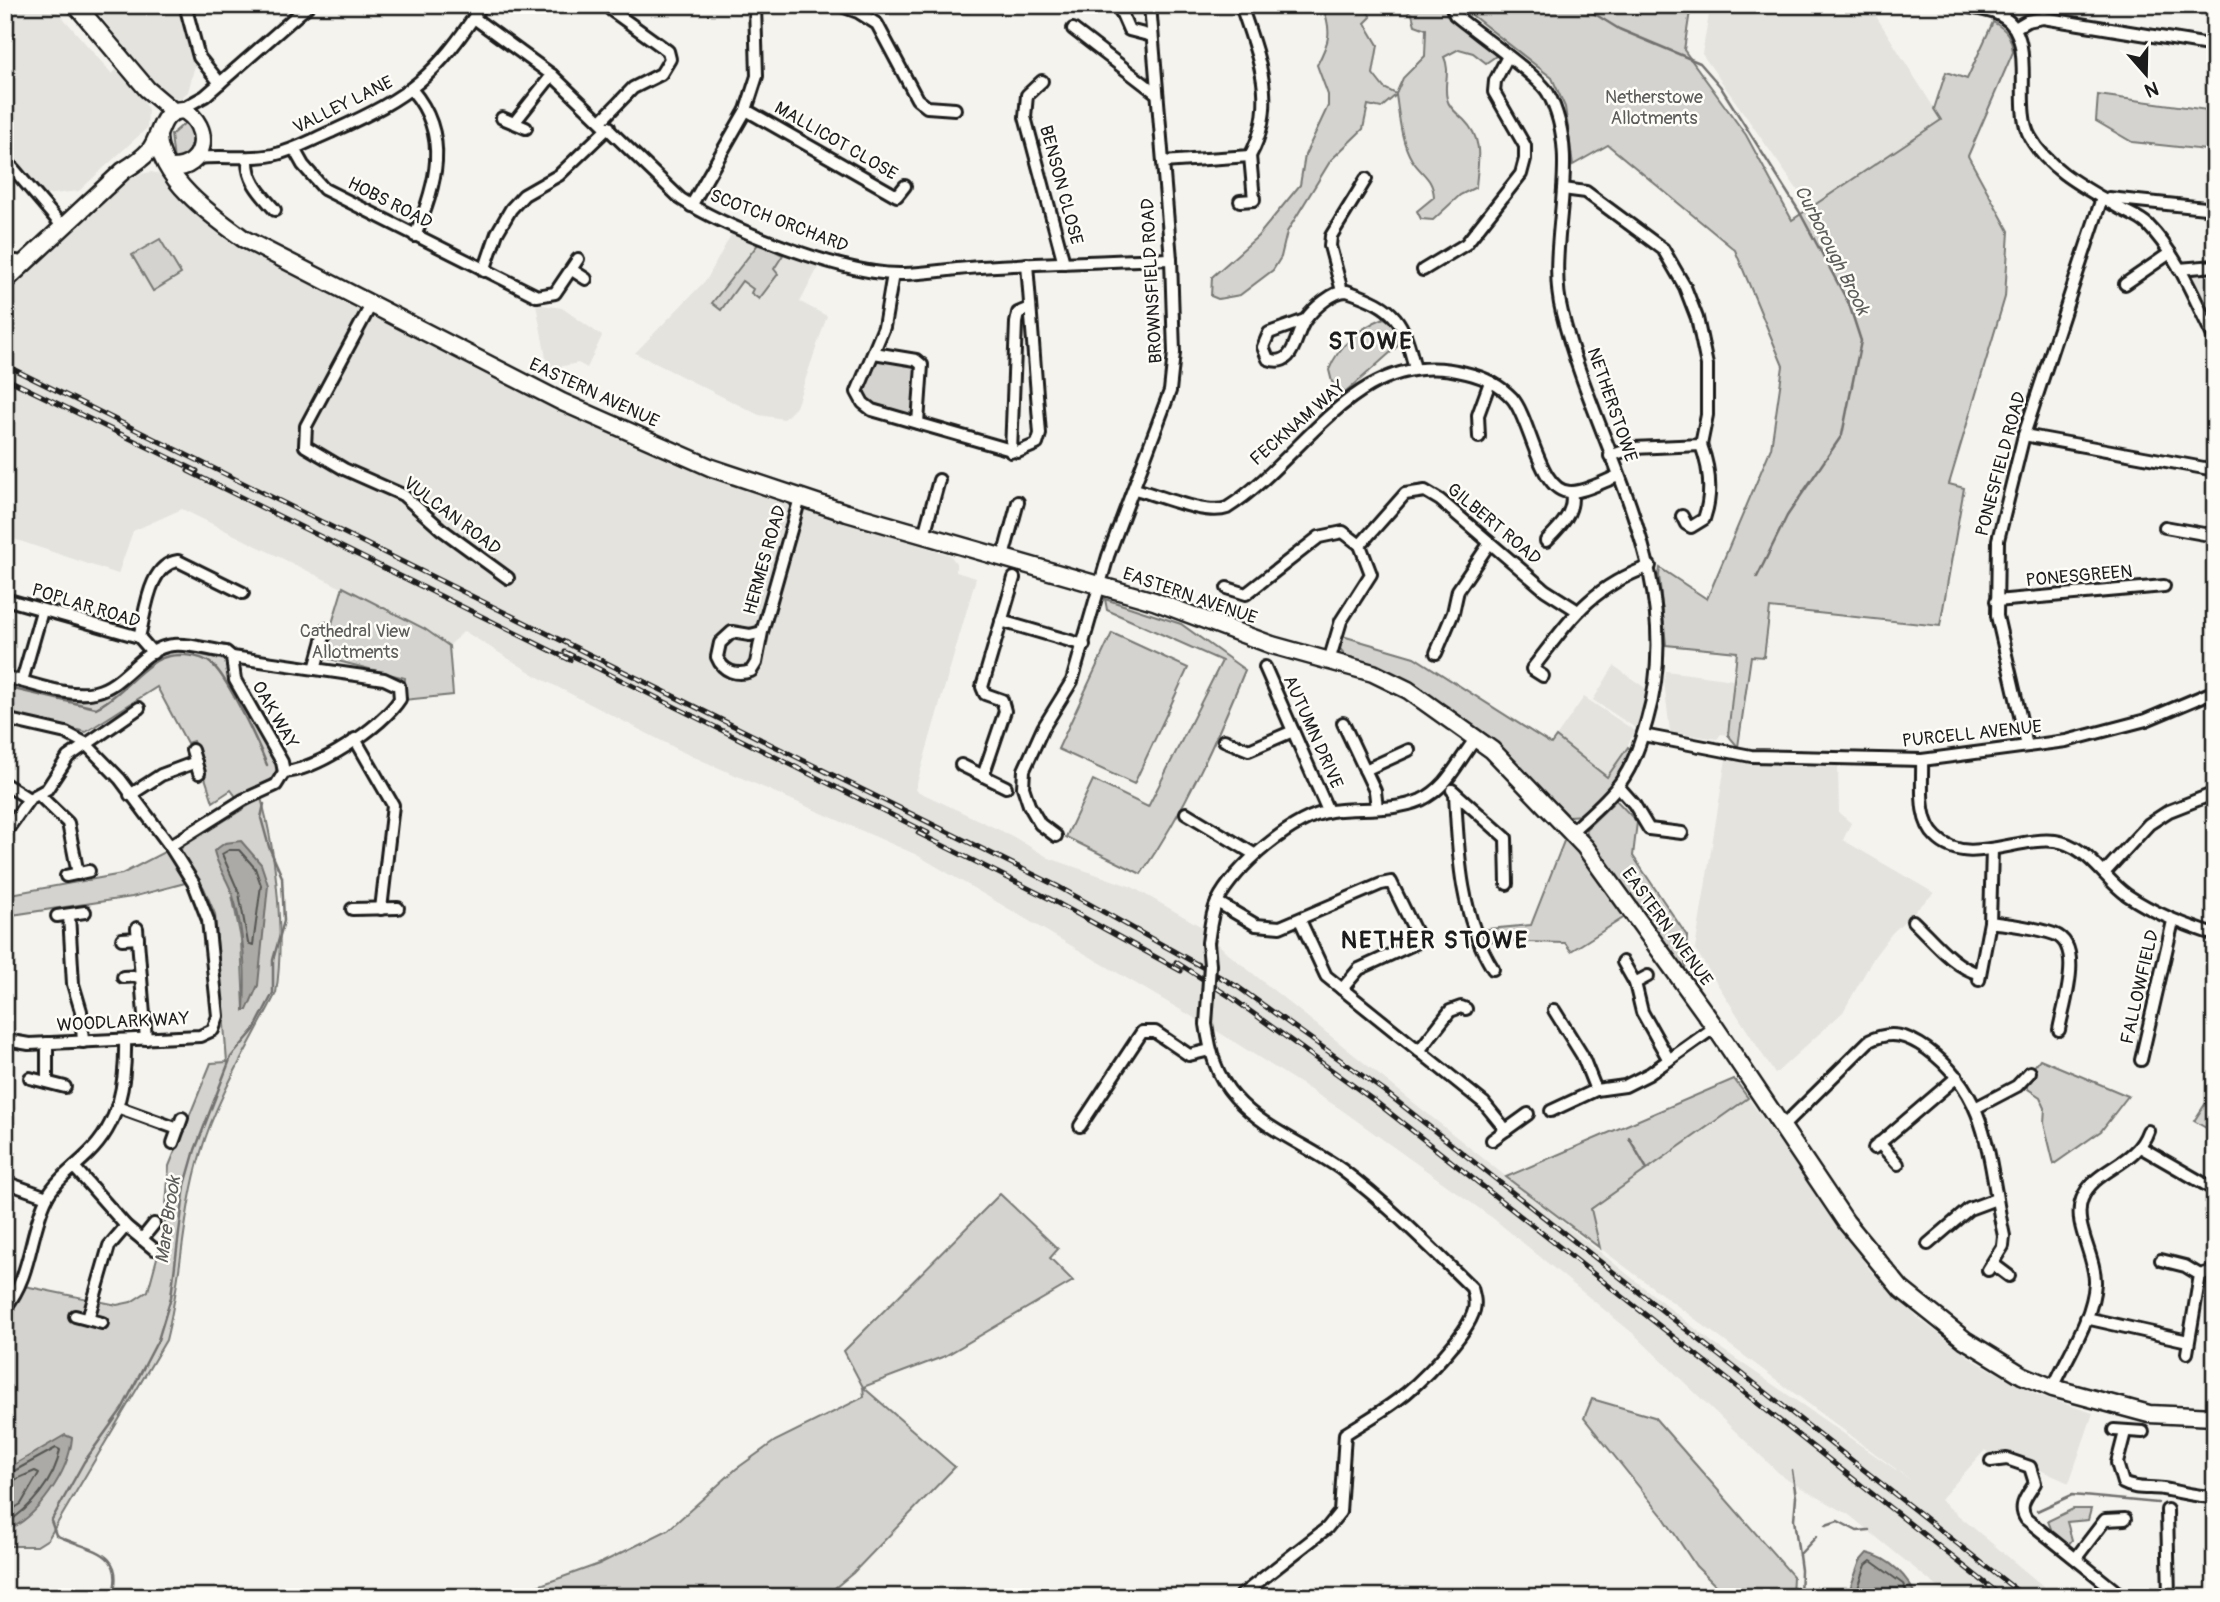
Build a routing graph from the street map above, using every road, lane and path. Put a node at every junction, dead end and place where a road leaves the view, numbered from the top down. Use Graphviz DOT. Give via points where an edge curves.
graph roads {
  1 [pos="76,5"];
  2 [pos="185,5"];
  3 [pos="309,5"];
  4 [pos="482,5"];
  5 [pos="755,5"];
  6 [pos="839,5"];
  7 [pos="954,5"];
  8 [pos="967,5"];
  9 [pos="1118,5"];
  10 [pos="1150,5"];
  11 [pos="1241,5"];
  12 [pos="1451,5"];
  13 [pos="1957,5"];
  14 [pos="628,6"];
  15 [pos="474,18"];
  16 [pos="2015,28"];
  17 [pos="1073,29"];
  18 [pos="1152,36"];
  19 [pos="2215,46"];
  20 [pos="1507,58"];
  21 [pos="552,75"];
  22 [pos="1042,80"];
  23 [pos="220,83"];
  24 [pos="147,89"];
  25 [pos="412,90"];
  26 [pos="1156,93"];
  27 [pos="205,96"];
  28 [pos="955,109"];
  29 [pos="746,110"];
  30 [pos="175,111"];
  31 [pos="502,118"];
  32 [pos="514,123"];
  33 [pos="605,124"];
  34 [pos="526,128"];
  35 [pos="199,130"];
  36 [pos="159,133"];
  37 [pos="294,149"];
  38 [pos="221,156"];
  39 [pos="1250,156"];
  40 [pos="5,159"];
  41 [pos="248,159"];
  42 [pos="197,160"];
  43 [pos="1163,162"];
  44 [pos="167,166"];
  45 [pos="123,171"];
  46 [pos="1366,179"];
  47 [pos="905,186"];
  48 [pos="1563,189"];
  49 [pos="2102,198"];
  50 [pos="197,201"];
  51 [pos="1240,201"];
  52 [pos="691,206"];
  53 [pos="2215,209"];
  54 [pos="275,210"];
  55 [pos="64,227"];
  56 [pos="415,236"];
  57 [pos="1432,250"];
  58 [pos="2170,253"];
  59 [pos="579,259"];
  60 [pos="1171,259"];
  61 [pos="1439,261"];
  62 [pos="5,262"];
  63 [pos="1064,263"];
  64 [pos="1027,264"];
  65 [pos="22,266"];
  66 [pos="2215,266"];
  67 [pos="2179,269"];
  68 [pos="572,270"];
  69 [pos="1423,270"];
  70 [pos="484,271"];
  71 [pos="893,274"];
  72 [pos="586,279"];
  73 [pos="5,281"];
  74 [pos="2126,284"];
  75 [pos="1342,291"];
  76 [pos="372,303"];
  77 [pos="1030,308"];
  78 [pos="1305,320"];
  79 [pos="2215,340"];
  80 [pos="874,353"];
  81 [pos="1415,369"];
  82 [pos="1490,382"];
  83 [pos="918,423"];
  84 [pos="2024,435"];
  85 [pos="1479,437"];
  86 [pos="1701,444"];
  87 [pos="1011,452"];
  88 [pos="1610,456"];
  89 [pos="2215,470"];
  90 [pos="1618,476"];
  91 [pos="939,480"];
  92 [pos="1135,489"];
  93 [pos="1571,492"];
  94 [pos="800,498"];
  95 [pos="1018,502"];
  96 [pos="1682,516"];
  97 [pos="2170,530"];
  98 [pos="923,535"];
  99 [pos="2215,536"];
  100 [pos="1547,541"];
  101 [pos="1489,544"];
  102 [pos="1360,545"];
  103 [pos="1003,557"];
  104 [pos="1650,566"];
  105 [pos="508,578"];
  106 [pos="1014,578"];
  107 [pos="1099,586"];
  108 [pos="2164,586"];
  109 [pos="1227,588"];
  110 [pos="243,593"];
  111 [pos="5,599"];
  112 [pos="1996,601"];
  113 [pos="42,611"];
  114 [pos="1578,611"];
  115 [pos="1001,621"];
  116 [pos="327,629"];
  117 [pos="762,632"];
  118 [pos="139,638"];
  119 [pos="1084,645"];
  120 [pos="153,653"];
  121 [pos="1436,653"];
  122 [pos="232,657"];
  123 [pos="1329,661"];
  124 [pos="1265,667"];
  125 [pos="315,669"];
  126 [pos="1543,676"];
  127 [pos="5,677"];
  128 [pos="22,681"];
  129 [pos="2215,691"];
  130 [pos="139,708"];
  131 [pos="5,719"];
  132 [pos="1343,723"];
  133 [pos="1293,731"];
  134 [pos="1643,735"];
  135 [pos="1477,737"];
  136 [pos="355,739"];
  137 [pos="1224,740"];
  138 [pos="85,743"];
  139 [pos="2027,746"];
  140 [pos="192,750"];
  141 [pos="1409,750"];
  142 [pos="1922,760"];
  143 [pos="961,765"];
  144 [pos="1366,770"];
  145 [pos="284,772"];
  146 [pos="983,776"];
  147 [pos="5,784"];
  148 [pos="1445,784"];
  149 [pos="1618,786"];
  150 [pos="1006,787"];
  151 [pos="1455,793"];
  152 [pos="130,795"];
  153 [pos="34,797"];
  154 [pos="2214,798"];
  155 [pos="1377,808"];
  156 [pos="1328,811"];
  157 [pos="1186,813"];
  158 [pos="1572,831"];
  159 [pos="5,833"];
  160 [pos="1682,833"];
  161 [pos="1056,836"];
  162 [pos="170,846"];
  163 [pos="1992,849"];
  164 [pos="1254,854"];
  165 [pos="2104,873"];
  166 [pos="66,876"];
  167 [pos="1507,884"];
  168 [pos="1217,902"];
  169 [pos="398,908"];
  170 [pos="352,909"];
  171 [pos="381,909"];
  172 [pos="85,912"];
  173 [pos="69,915"];
  174 [pos="57,916"];
  175 [pos="1300,920"];
  176 [pos="1913,921"];
  177 [pos="2174,921"];
  178 [pos="1990,922"];
  179 [pos="2215,935"];
  180 [pos="122,939"];
  181 [pos="1623,962"];
  182 [pos="1493,969"];
  183 [pos="141,976"];
  184 [pos="1648,976"];
  185 [pos="123,977"];
  186 [pos="1635,983"];
  187 [pos="1342,989"];
  188 [pos="1466,1009"];
  189 [pos="1554,1010"];
  190 [pos="2062,1026"];
  191 [pos="1715,1027"];
  192 [pos="6,1038"];
  193 [pos="146,1039"];
  194 [pos="125,1040"];
  195 [pos="83,1042"];
  196 [pos="47,1044"];
  197 [pos="1210,1050"];
  198 [pos="1419,1051"];
  199 [pos="1669,1060"];
  200 [pos="2140,1060"];
  201 [pos="2031,1072"];
  202 [pos="1957,1077"];
  203 [pos="30,1078"];
  204 [pos="47,1082"];
  205 [pos="65,1087"];
  206 [pos="1597,1090"];
  207 [pos="1554,1106"];
  208 [pos="117,1107"];
  209 [pos="1978,1107"];
  210 [pos="1528,1114"];
  211 [pos="1080,1126"];
  212 [pos="1781,1128"];
  213 [pos="1506,1130"];
  214 [pos="2148,1131"];
  215 [pos="1492,1140"];
  216 [pos="173,1143"];
  217 [pos="2142,1148"];
  218 [pos="1898,1164"];
  219 [pos="74,1167"];
  220 [pos="5,1182"];
  221 [pos="2215,1190"];
  222 [pos="47,1197"];
  223 [pos="1996,1199"];
  224 [pos="155,1224"];
  225 [pos="126,1226"];
  226 [pos="1931,1237"];
  227 [pos="142,1239"];
  228 [pos="154,1250"];
  229 [pos="2168,1257"];
  230 [pos="2215,1270"];
  231 [pos="2200,1275"];
  232 [pos="2009,1276"];
  233 [pos="5,1308"];
  234 [pos="75,1316"];
  235 [pos="2086,1318"];
  236 [pos="88,1319"];
  237 [pos="102,1323"];
  238 [pos="2188,1341"];
  239 [pos="2187,1353"];
  240 [pos="2053,1388"];
  241 [pos="2215,1417"];
  242 [pos="2143,1432"];
  243 [pos="1991,1461"];
  244 [pos="2215,1497"];
  245 [pos="2167,1510"];
  246 [pos="2125,1519"];
  247 [pos="2076,1558"];
  248 [pos="1239,1597"];
  249 [pos="2123,1597"];
  250 [pos="2169,1597"];
  1 -- 24 [label="highway"];
  2 -- 23 [label="street" via="199,57"];
  3 -- 23 [label="street"];
  4 -- 15 [label="street, VALLEY LANE"];
  5 -- 29 [label="street" via="757,76"];
  6 -- 28 [label="street" via="890,34 917,100 927,107"];
  7 -- 8 [label="street"];
  9 -- 18 [label="street" via="1129,30"];
  10 -- 18 [label="street, BROWNSFIELD ROAD"];
  11 -- 39 [label="street" via="1265,79 1264,122"];
  12 -- 20 [label="street, NETHERSTOWE" via="1455,15"];
  13 -- 16 [label="street" via="2001,15"];
  14 -- 33 [label="street" via="616,13 668,51 670,59 660,74 633,88"];
  15 -- 21 [label="street, SCOTCH ORCHARD"];
  15 -- 25 [label="street, VALLEY LANE" via="451,52"];
  16 -- 19 [label="street" via="2043,18"];
  16 -- 49 [label="street" via="2021,51 2023,115 2031,138 2050,162"];
  17 -- 26 [label="street"];
  18 -- 26 [label="street, BROWNSFIELD ROAD"];
  20 -- 48 [label="street, NETHERSTOWE" via="1548,93 1559,124"];
  20 -- 61 [label="street" via="1494,92 1525,146 1521,174 1475,235"];
  21 -- 32 [label="street"];
  21 -- 33 [label="street, SCOTCH ORCHARD"];
  22 -- 63 [label="street, BENSON CLOSE" via="1027,95 1025,117"];
  23 -- 27 [label="street"];
  24 -- 30 [label="highway"];
  24 -- 36 [label="highway"];
  25 -- 37 [label="street, VALLEY LANE" via="379,111"];
  25 -- 56 [label="street" via="425,105 435,144 435,184"];
  26 -- 43 [label="street, BROWNSFIELD ROAD"];
  27 -- 30 [label="street"];
  27 -- 35 [label="street"];
  29 -- 47 [label="street, MALLICOT CLOSE" via="897,196"];
  29 -- 52 [label="street"];
  30 -- 35 [label="highway" via="189,114"];
  30 -- 36 [label="highway" via="161,123"];
  31 -- 32 [label="street"];
  32 -- 34 [label="street"];
  33 -- 52 [label="street, SCOTCH ORCHARD"];
  33 -- 70 [label="street" via="559,175 524,195 511,209"];
  35 -- 38 [label="street"];
  35 -- 42 [label="highway"];
  36 -- 44 [label="highway" via="159,151"];
  36 -- 45 [label="highway" via="144,157"];
  37 -- 41 [label="street, VALLEY LANE"];
  37 -- 56 [label="street, HOBS ROAD" via="324,189"];
  38 -- 41 [label="street, VALLEY LANE"];
  38 -- 42 [label="street, VALLEY LANE"];
  39 -- 43 [label="street"];
  39 -- 51 [label="street" via="1254,200"];
  40 -- 55 [label="street"];
  41 -- 54 [label="street" via="247,173"];
  42 -- 44 [label="highway" via="188,167"];
  42 -- 50 [label="highway"];
  43 -- 60 [label="street, BROWNSFIELD ROAD"];
  44 -- 45 [label="highway"];
  44 -- 50 [label="highway, EASTERN AVENUE"];
  45 -- 55 [label="highway"];
  46 -- 75 [label="street" via="1331,236"];
  48 -- 86 [label="street" via="1586,192 1663,249 1685,287 1698,318 1707,365"];
  48 -- 88 [label="street, NETHERSTOWE" via="1557,273 1561,312"];
  49 -- 53 [label="street"];
  49 -- 58 [label="street" via="2147,223"];
  49 -- 84 [label="street, PONESFIELD ROAD"];
  50 -- 76 [label="highway, EASTERN AVENUE" via="262,250"];
  52 -- 71 [label="street, SCOTCH ORCHARD" via="815,258"];
  55 -- 65 [label="highway"];
  56 -- 70 [label="street, HOBS ROAD"];
  57 -- 61 [label="street"];
  58 -- 67 [label="street"];
  58 -- 74 [label="street"];
  59 -- 68 [label="street, HOBS ROAD"];
  60 -- 63 [label="street, SCOTCH ORCHARD"];
  60 -- 92 [label="street, BROWNSFIELD ROAD" via="1172,380"];
  61 -- 69 [label="street"];
  62 -- 65 [label="street" via="17,261"];
  63 -- 64 [label="street, SCOTCH ORCHARD"];
  64 -- 71 [label="street, SCOTCH ORCHARD"];
  64 -- 77 [label="street"];
  65 -- 73 [label="highway"];
  66 -- 67 [label="street"];
  67 -- 79 [label="street"];
  68 -- 70 [label="street, HOBS ROAD" via="555,293 537,296"];
  68 -- 72 [label="street"];
  71 -- 80 [label="street" via="884,327"];
  75 -- 78 [label="street"];
  75 -- 81 [label="street" via="1394,314 1402,323"];
  76 -- 94 [label="highway, EASTERN AVENUE" via="562,402 712,468"];
  76 -- 105 [label="street, VULCAN ROAD" via="306,426 305,446 403,495 494,576"];
  77 -- 87 [label="street" via="1018,313 1016,323"];
  77 -- 87 [label="street" via="1040,434 1037,444 1028,450"];
  80 -- 83 [label="street" via="916,360 922,366"];
  80 -- 83 [label="street" via="859,381 857,392 863,403 872,410"];
  81 -- 82 [label="street, FECKNAM WAY" via="1455,370"];
  81 -- 92 [label="street, FECKNAM WAY" via="1387,376 1349,399 1227,508 1197,507"];
  82 -- 85 [label="street" via="1478,415"];
  82 -- 93 [label="street, FECKNAM WAY" via="1513,399 1523,415 1552,483"];
  83 -- 87 [label="street"];
  84 -- 89 [label="street"];
  84 -- 112 [label="street, PONESFIELD ROAD" via="1998,540"];
  86 -- 88 [label="street" via="1633,448"];
  86 -- 96 [label="street" via="1710,471 1707,510 1704,519 1691,527"];
  88 -- 90 [label="street, NETHERSTOWE"];
  90 -- 93 [label="street"];
  90 -- 104 [label="street, NETHERSTOWE"];
  91 -- 98 [label="street"];
  92 -- 107 [label="street, BROWNSFIELD ROAD"];
  93 -- 100 [label="street" via="1566,518"];
  94 -- 98 [label="highway, EASTERN AVENUE"];
  94 -- 117 [label="street, HERMES ROAD"];
  95 -- 103 [label="street"];
  97 -- 99 [label="street"];
  98 -- 103 [label="highway, EASTERN AVENUE"];
  101 -- 102 [label="street, GILBERT ROAD" via="1424,491 1405,494"];
  101 -- 114 [label="street, GILBERT ROAD"];
  101 -- 121 [label="street" via="1458,590"];
  102 -- 109 [label="street" via="1343,533 1320,537 1246,594"];
  102 -- 123 [label="street" via="1371,574 1341,621"];
  103 -- 107 [label="highway, EASTERN AVENUE"];
  104 -- 114 [label="street" via="1605,586"];
  104 -- 134 [label="street, NETHERSTOWE" via="1657,660"];
  106 -- 115 [label="street"];
  107 -- 119 [label="street, BROWNSFIELD ROAD"];
  107 -- 123 [label="highway, EASTERN AVENUE"];
  108 -- 112 [label="street, PONESGREEN"];
  110 -- 118 [label="street" via="178,561 168,562 158,572"];
  111 -- 113 [label="street, POPLAR ROAD"];
  112 -- 139 [label="street, PONESFIELD ROAD" via="2003,651"];
  113 -- 118 [label="street, POPLAR ROAD"];
  113 -- 128 [label="street"];
  114 -- 126 [label="street" via="1532,669"];
  115 -- 119 [label="street"];
  115 -- 146 [label="street" via="982,687 985,694 1002,700 1004,718"];
  116 -- 125 [label="street"];
  117 -- 117 [label="street, HERMES ROAD" via="733,632 724,637 717,657 720,664 733,672 751,671"];
  118 -- 120 [label="street, POPLAR ROAD"];
  119 -- 161 [label="street, BROWNSFIELD ROAD" via="1072,681 1024,770 1029,805 1040,824"];
  120 -- 122 [label="street" via="178,645 226,652"];
  120 -- 128 [label="street" via="96,692 75,693"];
  122 -- 125 [label="street"];
  122 -- 145 [label="street, OAK WAY" via="235,680"];
  123 -- 135 [label="highway, EASTERN AVENUE" via="1373,673 1408,690"];
  124 -- 133 [label="street, AUTUMN DRIVE"];
  125 -- 136 [label="street" via="384,679 399,686 396,707"];
  127 -- 128 [label="street"];
  129 -- 139 [label="street, PURCELL AVENUE" via="2146,720"];
  130 -- 138 [label="street"];
  131 -- 138 [label="street" via="66,733"];
  132 -- 144 [label="street"];
  133 -- 137 [label="street" via="1249,750"];
  133 -- 156 [label="street, AUTUMN DRIVE"];
  134 -- 142 [label="street, PURCELL AVENUE" via="1751,756"];
  134 -- 149 [label="street, NETHERSTOWE"];
  135 -- 148 [label="street"];
  135 -- 158 [label="highway, EASTERN AVENUE"];
  136 -- 145 [label="street" via="300,771"];
  136 -- 171 [label="street" via="393,805"];
  138 -- 152 [label="street"];
  138 -- 153 [label="street" via="68,757 47,789"];
  139 -- 142 [label="street, PURCELL AVENUE"];
  140 -- 152 [label="street" via="197,767 161,775"];
  141 -- 144 [label="street"];
  142 -- 163 [label="street" via="1924,813 1934,836 1946,845"];
  143 -- 146 [label="street"];
  144 -- 155 [label="street"];
  145 -- 162 [label="street, OAK WAY" via="276,785"];
  146 -- 150 [label="street"];
  147 -- 153 [label="street"];
  148 -- 151 [label="street"];
  148 -- 155 [label="street" via="1419,801"];
  149 -- 158 [label="street, NETHERSTOWE"];
  149 -- 160 [label="street" via="1644,824 1670,838"];
  151 -- 167 [label="street" via="1506,838"];
  151 -- 182 [label="street" via="1459,877 1480,949"];
  152 -- 162 [label="street"];
  153 -- 159 [label="street"];
  153 -- 166 [label="street" via="68,823 84,872"];
  154 -- 165 [label="street" via="2169,811 2149,824"];
  155 -- 156 [label="street"];
  156 -- 164 [label="street"];
  157 -- 164 [label="street"];
  158 -- 191 [label="highway, EASTERN AVENUE"];
  162 -- 193 [label="street, WOODLARK WAY" via="194,884 208,920 218,1016 208,1034"];
  163 -- 165 [label="street" via="2055,841 2072,845"];
  163 -- 178 [label="street"];
  164 -- 168 [label="street"];
  165 -- 177 [label="street" via="2123,892"];
  168 -- 175 [label="street" via="1268,928"];
  168 -- 197 [label="street, bridge" via="1208,943 1206,1024"];
  169 -- 171 [label="street"];
  170 -- 171 [label="street"];
  172 -- 173 [label="street"];
  173 -- 174 [label="street"];
  173 -- 195 [label="street" via="73,984"];
  175 -- 187 [label="street" via="1319,967"];
  175 -- 187 [label="street" via="1381,884 1391,883 1397,889 1416,943 1359,970"];
  176 -- 178 [label="street" via="1949,957 1979,977"];
  177 -- 179 [label="street"];
  177 -- 200 [label="street, FALLOWFIELD"];
  178 -- 190 [label="street" via="2056,934 2067,944 2071,963"];
  180 -- 183 [label="street" via="137,933"];
  181 -- 186 [label="street"];
  183 -- 185 [label="street"];
  183 -- 193 [label="street"];
  184 -- 186 [label="street"];
  186 -- 199 [label="street" via="1642,1012"];
  187 -- 198 [label="street"];
  188 -- 198 [label="street" via="1450,1011"];
  189 -- 206 [label="street"];
  191 -- 199 [label="street"];
  191 -- 212 [label="highway, EASTERN AVENUE"];
  192 -- 196 [label="street, WOODLARK WAY"];
  193 -- 194 [label="street, WOODLARK WAY"];
  194 -- 195 [label="street, WOODLARK WAY"];
  194 -- 208 [label="street" via="126,1074"];
  195 -- 196 [label="street, WOODLARK WAY"];
  196 -- 204 [label="street"];
  197 -- 211 [label="street" via="1189,1055 1155,1032 1142,1032"];
  197 -- 248 [label="street" via="1216,1071 1254,1115 1341,1170 1397,1214 1472,1288 1475,1299 1466,1325 1420,1380 1397,1401 1345,1434 1340,1513"];
  198 -- 213 [label="street" via="1484,1103"];
  199 -- 206 [label="street" via="1625,1086"];
  201 -- 209 [label="street" via="2020,1089"];
  202 -- 209 [label="street"];
  202 -- 212 [label="street" via="1920,1044 1899,1034 1884,1034 1868,1041"];
  202 -- 218 [label="street" via="1877,1145"];
  203 -- 204 [label="street"];
  204 -- 205 [label="street"];
  206 -- 207 [label="street"];
  208 -- 216 [label="street" via="180,1124"];
  208 -- 219 [label="street" via="101,1141"];
  209 -- 223 [label="street"];
  210 -- 213 [label="street"];
  212 -- 240 [label="highway, EASTERN AVENUE" via="1846,1222 1901,1289 1965,1340"];
  213 -- 215 [label="street"];
  214 -- 217 [label="street"];
  217 -- 221 [label="street"];
  217 -- 235 [label="street" via="2091,1185 2081,1202 2080,1217 2095,1280"];
  219 -- 222 [label="street"];
  219 -- 225 [label="street"];
  220 -- 222 [label="street"];
  222 -- 233 [label="street" via="25,1275"];
  223 -- 226 [label="street" via="1969,1209"];
  223 -- 232 [label="street" via="2004,1236 1991,1267"];
  224 -- 227 [label="street"];
  225 -- 227 [label="street"];
  225 -- 236 [label="street" via="109,1246"];
  227 -- 228 [label="street"];
  229 -- 231 [label="street"];
  230 -- 231 [label="street"];
  231 -- 238 [label="street"];
  234 -- 236 [label="street"];
  235 -- 238 [label="street"];
  235 -- 240 [label="street"];
  236 -- 237 [label="street"];
  238 -- 239 [label="street"];
  240 -- 241 [label="highway, EASTERN AVENUE" via="2149,1414"];
  242 -- 244 [label="street" via="2119,1431 2117,1463 2123,1483 2191,1497"];
  243 -- 247 [label="street" via="2007,1459 2030,1467 2035,1483 2022,1503 2022,1513"];
  245 -- 250 [label="street"];
  246 -- 247 [label="street" via="2105,1520"];
  247 -- 249 [label="street"];
}
